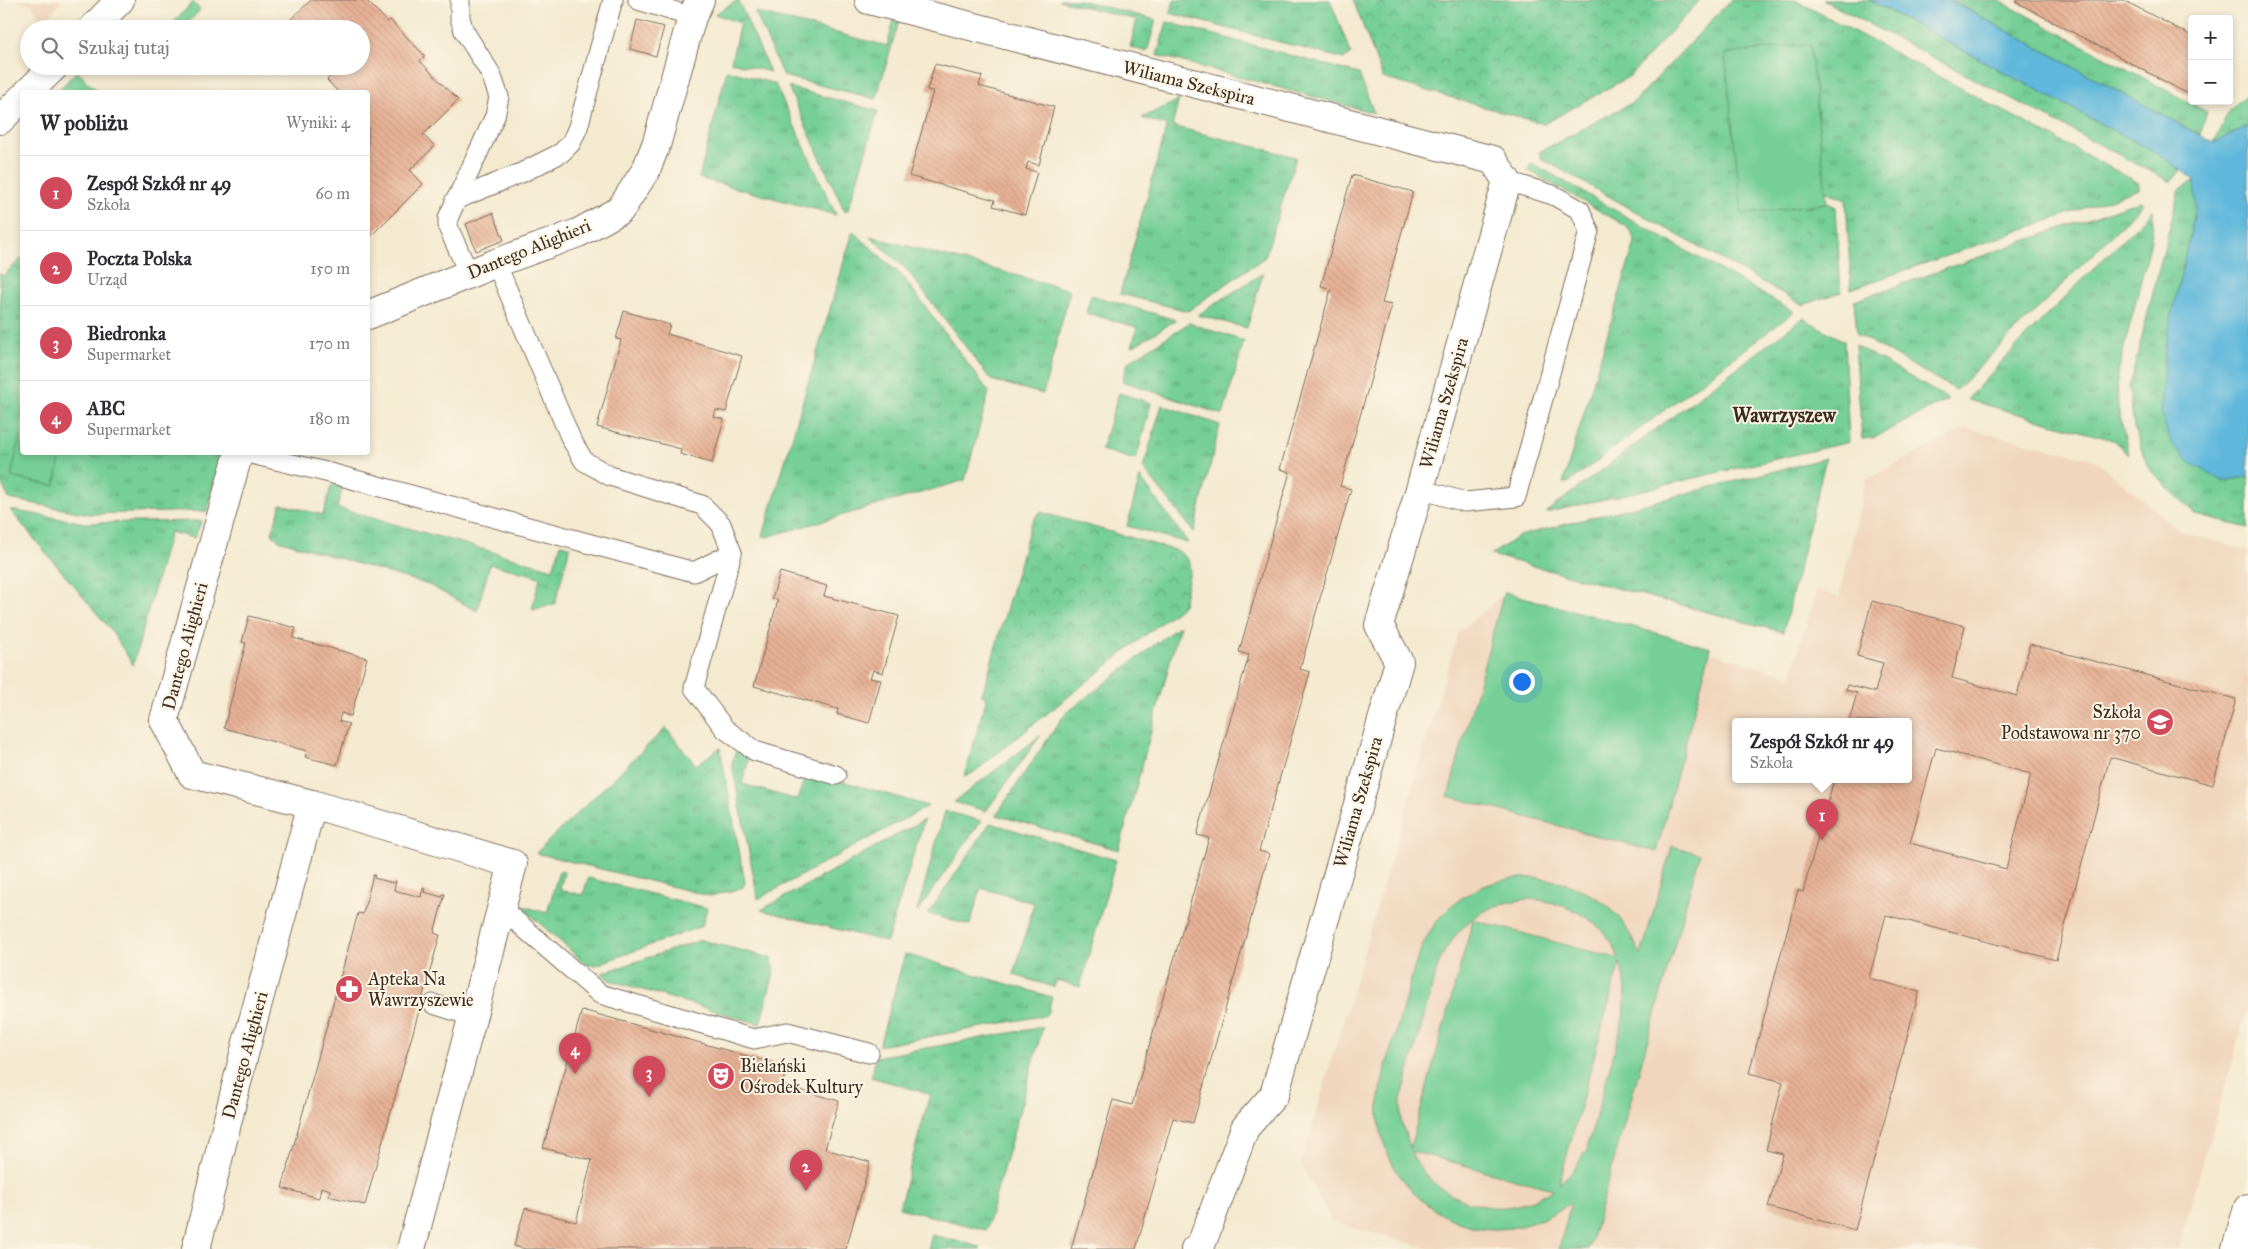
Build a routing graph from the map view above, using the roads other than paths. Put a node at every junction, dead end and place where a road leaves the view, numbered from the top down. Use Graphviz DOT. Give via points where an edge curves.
graph roads {
  1 [pos="120,0"];
  2 [pos="460,0"];
  3 [pos="613,0"];
  4 [pos="638,0"];
  5 [pos="869,0"];
  6 [pos="696,9"];
  7 [pos="101,20"];
  8 [pos="46,75"];
  9 [pos="30,90"];
  10 [pos="20,100"];
  11 [pos="0,120"];
  12 [pos="1507,181"];
  13 [pos="455,200"];
  14 [pos="496,263"];
  15 [pos="469,274"];
  16 [pos="370,314"];
  17 [pos="237,455"];
  18 [pos="255,455"];
  19 [pos="1420,489"];
  20 [pos="732,554"];
  21 [pos="836,775"];
  22 [pos="312,804"];
  23 [pos="502,909"];
  24 [pos="433,1004"];
  25 [pos="474,1017"];
  26 [pos="869,1053"];
  27 [pos="2248,1208"];
  28 [pos="200,1248"];
  29 [pos="411,1249"];
  30 [pos="1195,1249"];
  31 [pos="2236,1249"];
  1 -- 7 [label="street"];
  2 -- 13 [label="lane" via="464,31 491,74 499,97 495,116"];
  3 -- 13 [label="lane" via="571,143 561,153 521,173"];
  4 -- 6 [label="lane"];
  5 -- 12 [label="street, Wiliama Szekspira" via="1493,160"];
  6 -- 14 [label="street, Dantego Alighieri" via="657,142 646,170 620,210 578,233"];
  8 -- 9 [label="street"];
  10 -- 11 [label="street"];
  12 -- 19 [label="street, Wiliama Szekspira"];
  12 -- 19 [label="lane" via="1553,194 1580,210 1589,231 1516,497 1466,502"];
  13 -- 15 [label="lane" via="448,227"];
  14 -- 15 [label="street, Dantego Alighieri"];
  14 -- 20 [label="lane" via="571,439 584,461 610,476 702,505 721,524"];
  15 -- 16 [label="street, Dantego Alighieri"];
  17 -- 22 [label="street, Dantego Alighieri" via="164,720 192,774"];
  18 -- 20 [label="lane" via="694,572"];
  19 -- 30 [label="street, Wiliama Szekspira" via="1379,625 1399,662 1274,1095 1245,1128 1201,1244"];
  20 -- 21 [label="lane" via="694,688 726,730 755,751"];
  22 -- 23 [label="street, Dantego Alighieri" via="513,864"];
  22 -- 28 [label="street, Dantego Alighieri" via="244,1054"];
  23 -- 25 [label="street"];
  23 -- 26 [label="lane" via="600,994 754,1039 787,1032"];
  24 -- 25 [label="lane"];
  25 -- 29 [label="street"];
  27 -- 31 [label="street"];
}
